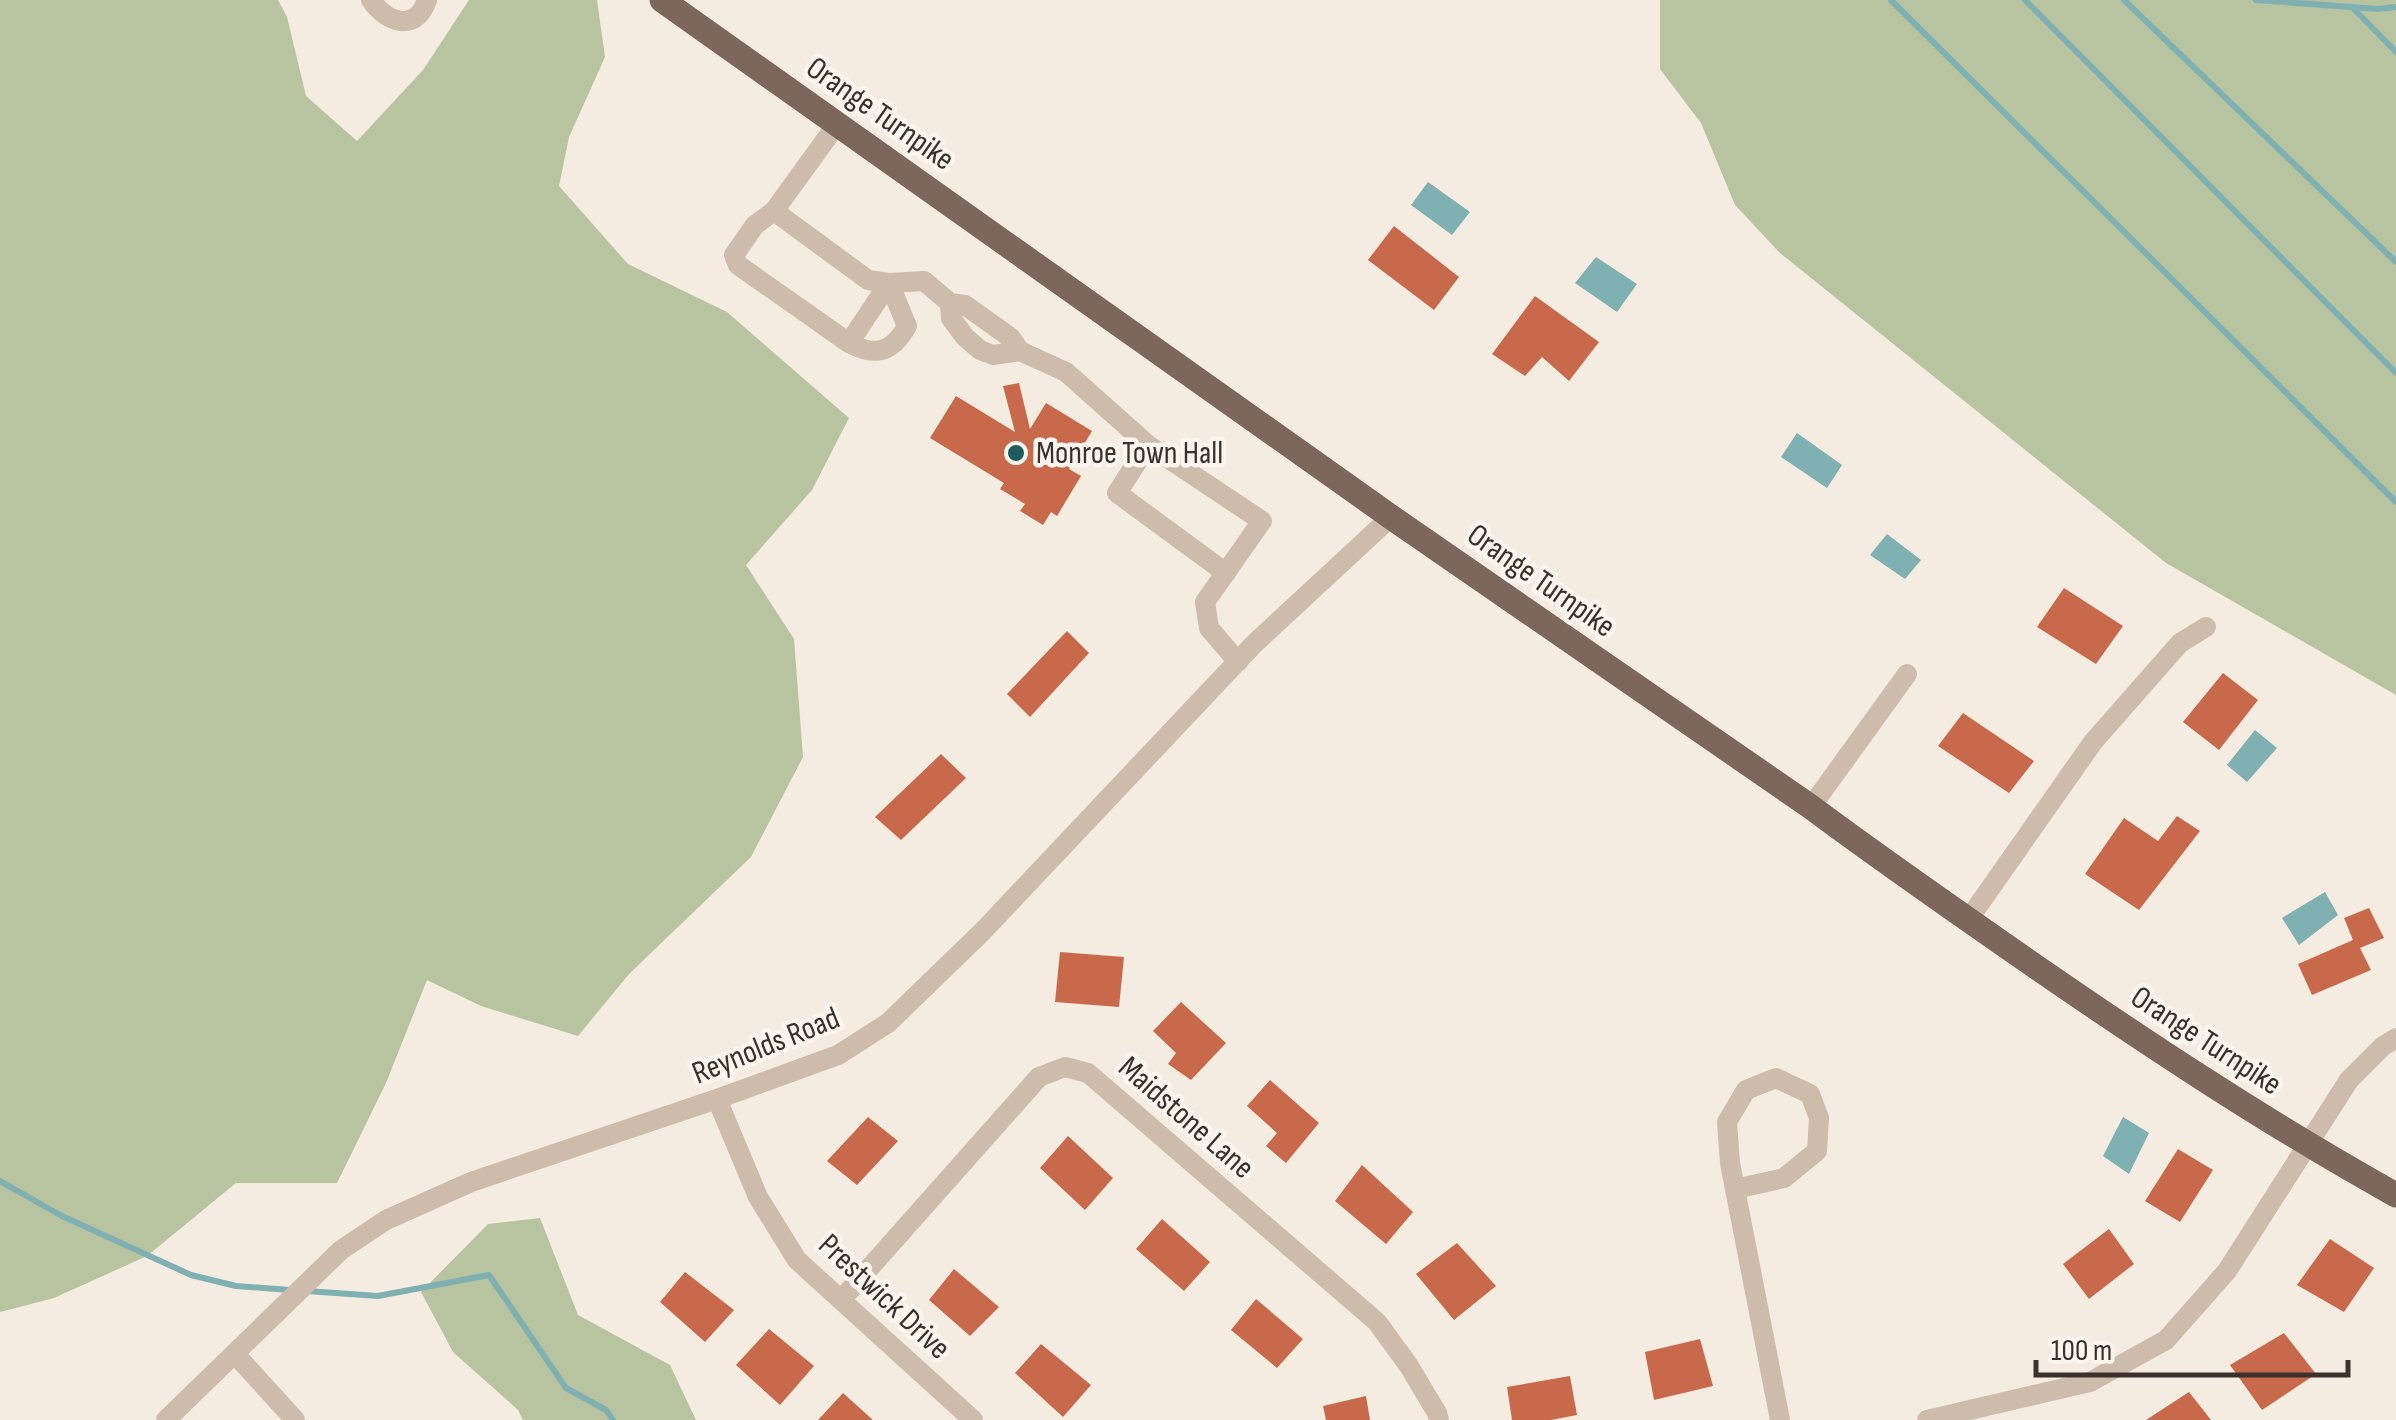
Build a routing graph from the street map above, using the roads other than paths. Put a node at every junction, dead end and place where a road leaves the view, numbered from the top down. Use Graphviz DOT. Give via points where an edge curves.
graph roads {
  1 [pos="372,0"];
  2 [pos="426,0"];
  3 [pos="662,0"];
  4 [pos="837,124"];
  5 [pos="774,211"];
  6 [pos="889,283"];
  7 [pos="849,343"];
  8 [pos="1148,445"];
  9 [pos="1391,517"];
  10 [pos="1226,573"];
  11 [pos="2206,627"];
  12 [pos="1238,662"];
  13 [pos="1907,674"];
  14 [pos="1811,806"];
  15 [pos="1968,920"];
  16 [pos="2396,1038"];
  17 [pos="716,1099"];
  18 [pos="2309,1145"];
  19 [pos="1736,1190"];
  20 [pos="2396,1196"];
  21 [pos="841,1300"];
  22 [pos="235,1354"];
  23 [pos="166,1420"];
  24 [pos="295,1420"];
  25 [pos="973,1420"];
  26 [pos="1439,1420"];
  27 [pos="1780,1420"];
  28 [pos="1928,1420"];
  1 -- 2 [label="street" via="400,22 415,18"];
  3 -- 4 [label="main road, Orange Turnpike"];
  4 -- 5 [label="street"];
  4 -- 9 [label="main road, Orange Turnpike"];
  5 -- 6 [label="street" via="868,280"];
  5 -- 7 [label="street" via="734,255 738,265"];
  6 -- 7 [label="street"];
  6 -- 7 [label="street" via="908,326 902,336 876,353"];
  6 -- 8 [label="street" via="924,280 950,303 965,304 1020,351 1066,372"];
  8 -- 10 [label="street" via="1117,493"];
  8 -- 10 [label="street" via="1262,521"];
  9 -- 12 [label="street, Reynolds Road"];
  9 -- 14 [label="main road, Orange Turnpike"];
  10 -- 12 [label="street" via="1205,602 1209,628"];
  11 -- 15 [label="street" via="2180,643 2094,742"];
  12 -- 17 [label="street, Reynolds Road" via="888,1024 838,1054"];
  13 -- 14 [label="street"];
  14 -- 15 [label="main road, Orange Turnpike"];
  15 -- 18 [label="main road, Orange Turnpike"];
  16 -- 18 [label="street" via="2349,1080"];
  17 -- 21 [label="street, Prestwick Drive" via="758,1197 797,1260"];
  17 -- 22 [label="street, Reynolds Road" via="471,1182 386,1220 341,1250"];
  18 -- 20 [label="main road, Orange Turnpike"];
  18 -- 28 [label="street" via="2227,1271 2166,1340 2090,1382"];
  19 -- 19 [label="street" via="1728,1122 1746,1090 1776,1078 1810,1094 1819,1118 1817,1150 1784,1178"];
  19 -- 27 [label="street"];
  21 -- 25 [label="street, Prestwick Drive"];
  21 -- 26 [label="street, Maidstone Lane" via="1039,1077 1065,1068 1088,1073 1377,1322"];
  22 -- 23 [label="street, Reynolds Road"];
  22 -- 24 [label="street"];
}
